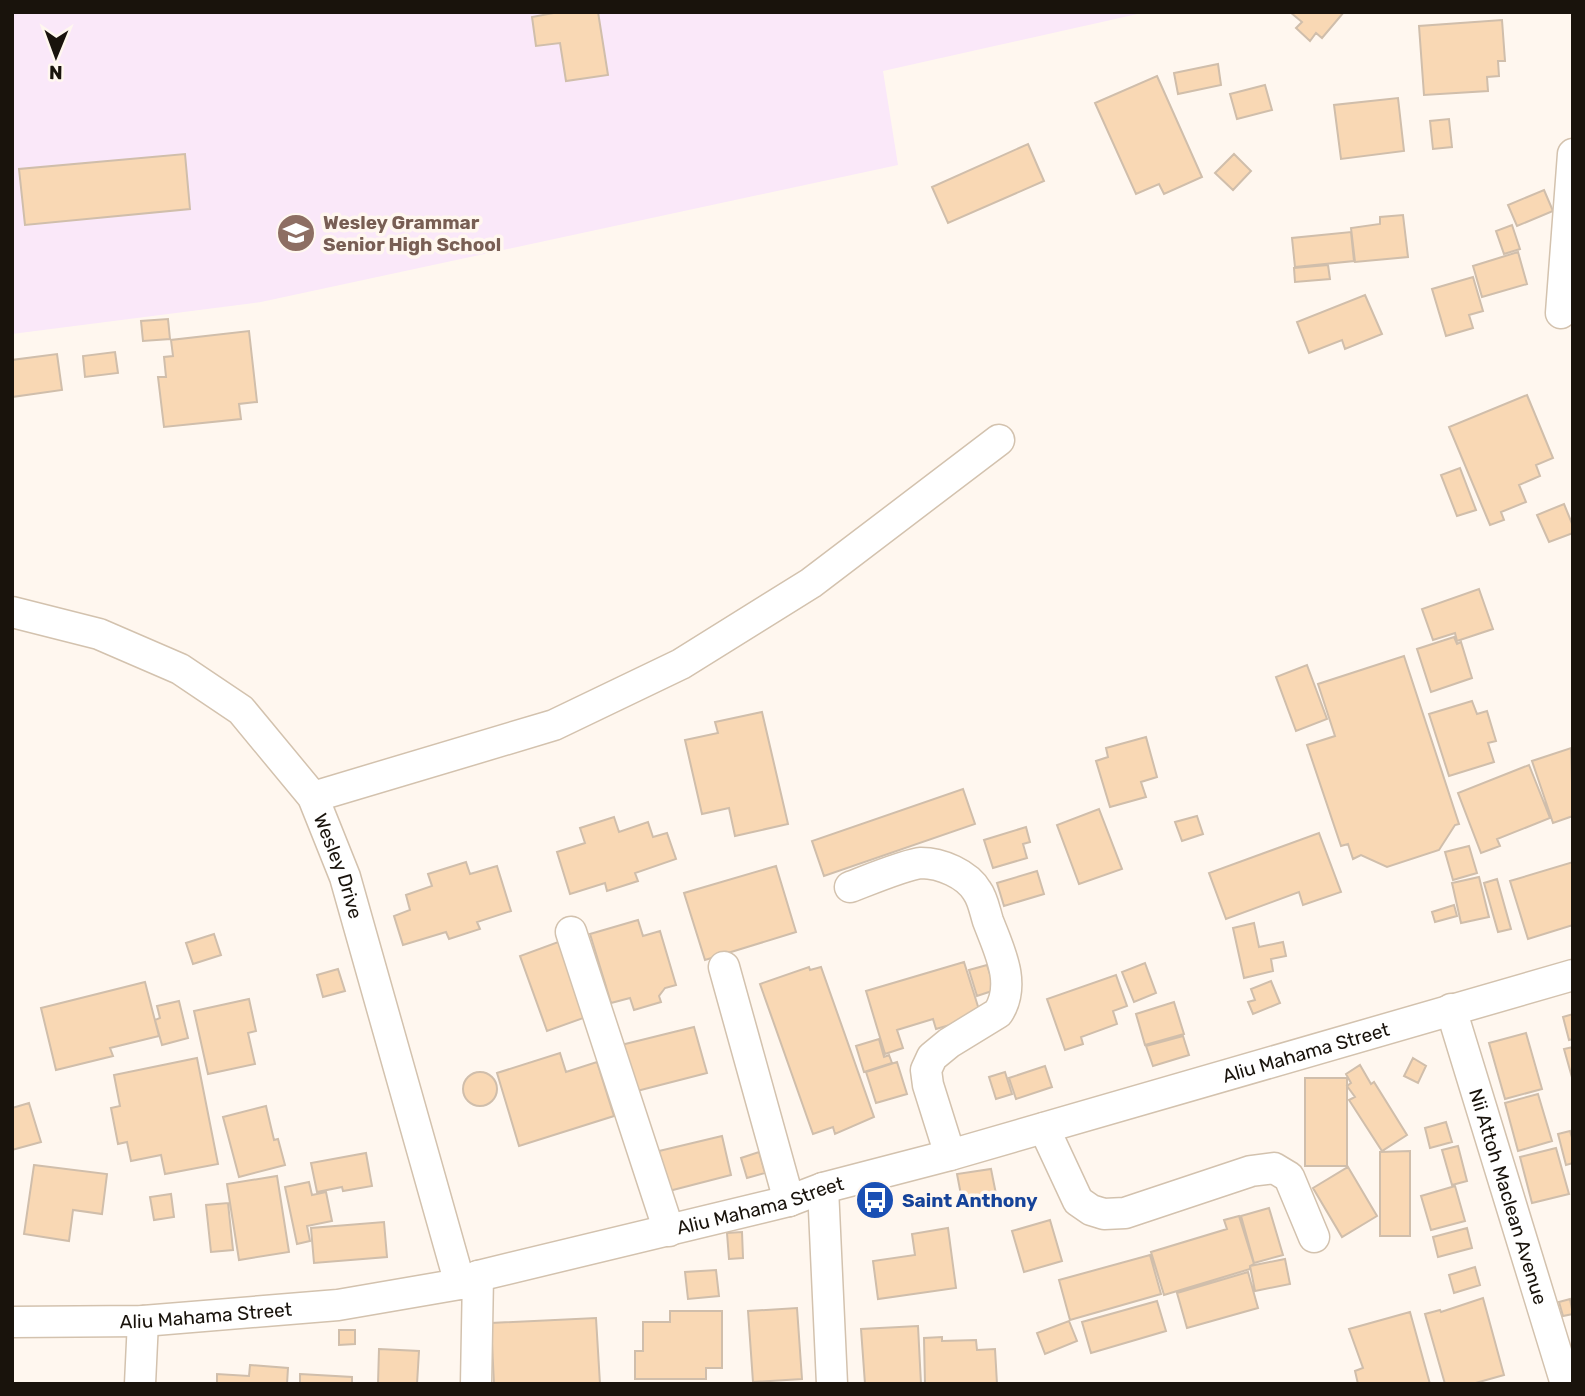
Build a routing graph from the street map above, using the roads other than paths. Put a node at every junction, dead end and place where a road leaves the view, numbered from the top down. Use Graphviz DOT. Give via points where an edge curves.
graph roads {
  1 [pos="1572,168"];
  2 [pos="1561,313"];
  3 [pos="999,440"];
  4 [pos="12,612"];
  5 [pos="313,797"];
  6 [pos="850,887"];
  7 [pos="571,932"];
  8 [pos="724,967"];
  9 [pos="1573,975"];
  10 [pos="1451,1009"];
  11 [pos="1044,1128"];
  12 [pos="950,1155"];
  13 [pos="823,1188"];
  14 [pos="789,1201"];
  15 [pos="669,1231"];
  16 [pos="1314,1237"];
  17 [pos="469,1280"];
  18 [pos="143,1321"];
  19 [pos="12,1322"];
  20 [pos="1569,1383"];
  21 [pos="140,1384"];
  22 [pos="476,1384"];
  23 [pos="832,1384"];
  1 -- 2 [label="street"];
  3 -- 5 [label="street" via="811,583 681,664 554,725"];
  4 -- 5 [label="street, Wesley Drive" via="99,634 180,669 241,710"];
  5 -- 17 [label="street, Wesley Drive" via="345,877"];
  6 -- 12 [label="street" via="921,863 960,874 977,890 1007,983 998,1013 932,1056 926,1070"];
  7 -- 15 [label="street"];
  8 -- 14 [label="street"];
  9 -- 10 [label="street, Aliu Mahama Street"];
  10 -- 11 [label="street, Aliu Mahama Street"];
  10 -- 20 [label="street, Nii Attoh Maclean Avenue"];
  11 -- 12 [label="street, Aliu Mahama Street"];
  11 -- 16 [label="street" via="1078,1201 1091,1210 1125,1213 1251,1171 1274,1168 1289,1177"];
  12 -- 13 [label="street, Aliu Mahama Street"];
  13 -- 14 [label="street, Aliu Mahama Street"];
  13 -- 23 [label="street"];
  14 -- 15 [label="street, Aliu Mahama Street"];
  15 -- 17 [label="street, Aliu Mahama Street"];
  17 -- 18 [label="street, Aliu Mahama Street" via="338,1305"];
  17 -- 22 [label="street, Wesley Drive"];
  18 -- 19 [label="street, Aliu Mahama Street"];
  18 -- 21 [label="street"];
}
